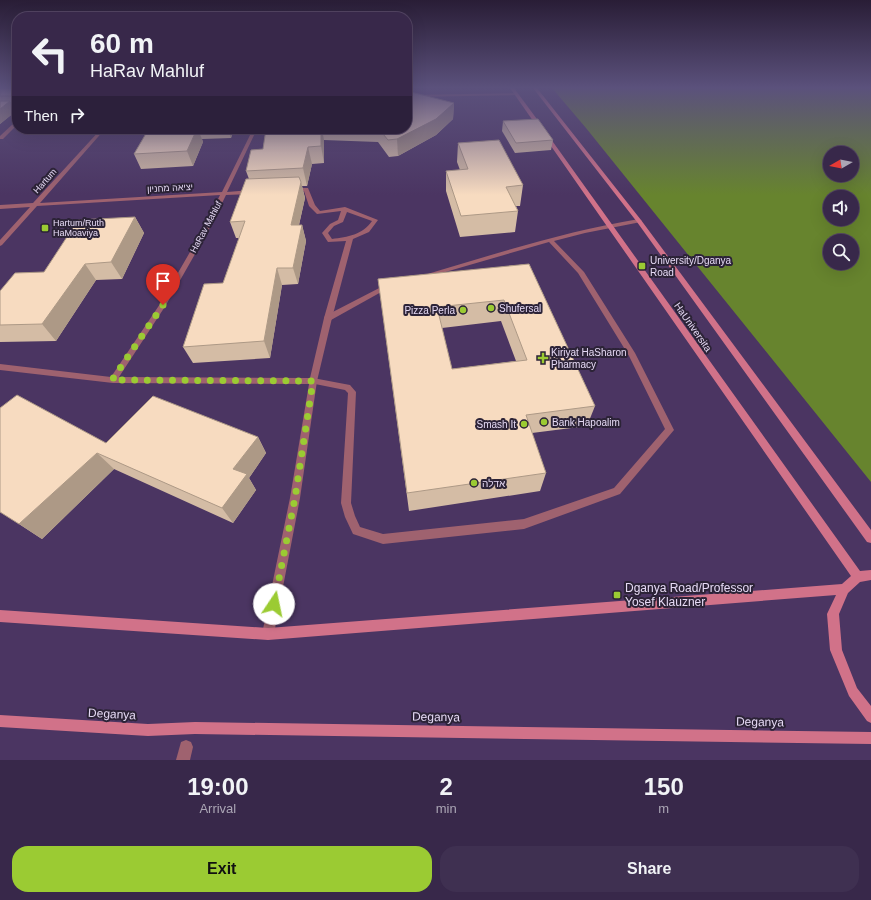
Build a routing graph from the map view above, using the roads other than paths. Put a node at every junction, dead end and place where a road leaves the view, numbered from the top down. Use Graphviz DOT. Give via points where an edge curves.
graph roads {
  1 [pos="537,123"];
  2 [pos="563,123"];
  3 [pos="12,128"];
  4 [pos="99,134"];
  5 [pos="253,134"];
  6 [pos="1,138"];
  7 [pos="283,190"];
  8 [pos="261,192"];
  9 [pos="223,194"];
  10 [pos="35,205"];
  11 [pos="0,207"];
  12 [pos="345,209"];
  13 [pos="639,221"];
  14 [pos="609,225"];
  15 [pos="350,239"];
  16 [pos="550,240"];
  17 [pos="0,244"];
  18 [pos="422,277"];
  19 [pos="399,284"];
  20 [pos="328,318"];
  21 [pos="0,367"];
  22 [pos="112,380"];
  23 [pos="313,381"];
  24 [pos="871,538"];
  25 [pos="871,575"];
  26 [pos="858,577"];
  27 [pos="844,589"];
  28 [pos="0,616"];
  29 [pos="268,634"];
  30 [pos="871,717"];
  31 [pos="0,721"];
  32 [pos="871,738"];
  33 [pos="186,747"];
  34 [pos="183,760"];
  1 -- 14 [label="street, HaUniversita"];
  2 -- 13 [label="street, HaUniversita"];
  3 -- 6 [label="street"];
  4 -- 10 [label="street, Hartum"];
  5 -- 9 [label="street, HaRav Mahluf"];
  7 -- 12 [label="street" via="306,189 312,206 319,213"];
  8 -- 9 [label="street, יציאה מחניון"];
  9 -- 10 [label="street, יציאה מחניון"];
  9 -- 22 [label="street, HaRav Mahluf" via="208,226 163,305"];
  10 -- 11 [label="street, יציאה מחניון"];
  10 -- 17 [label="street, Hartum"];
  12 -- 15 [label="street" via="341,221 332,225 325,233 330,241"];
  12 -- 15 [label="street" via="375,220 370,230"];
  13 -- 14 [label="street"];
  13 -- 24 [label="street, HaUniversita"];
  14 -- 16 [label="street"];
  14 -- 26 [label="street, HaUniversita"];
  15 -- 20 [label="street"];
  16 -- 18 [label="street"];
  16 -- 23 [label="street" via="581,272 632,356 670,430 617,492 524,524 383,539 357,531 346,502 352,392 347,387"];
  19 -- 20 [label="street" via="384,288"];
  20 -- 23 [label="street"];
  21 -- 22 [label="street"];
  22 -- 23 [label="street"];
  23 -- 29 [label="street" via="295,498"];
  25 -- 26 [label="street"];
  26 -- 27 [label="street"];
  27 -- 29 [label="street"];
  27 -- 30 [label="street" via="833,614 836,650 853,692"];
  28 -- 29 [label="street"];
  31 -- 32 [label="street, Deganya" via="148,730 195,728"];
  33 -- 34 [label="street"];
}
